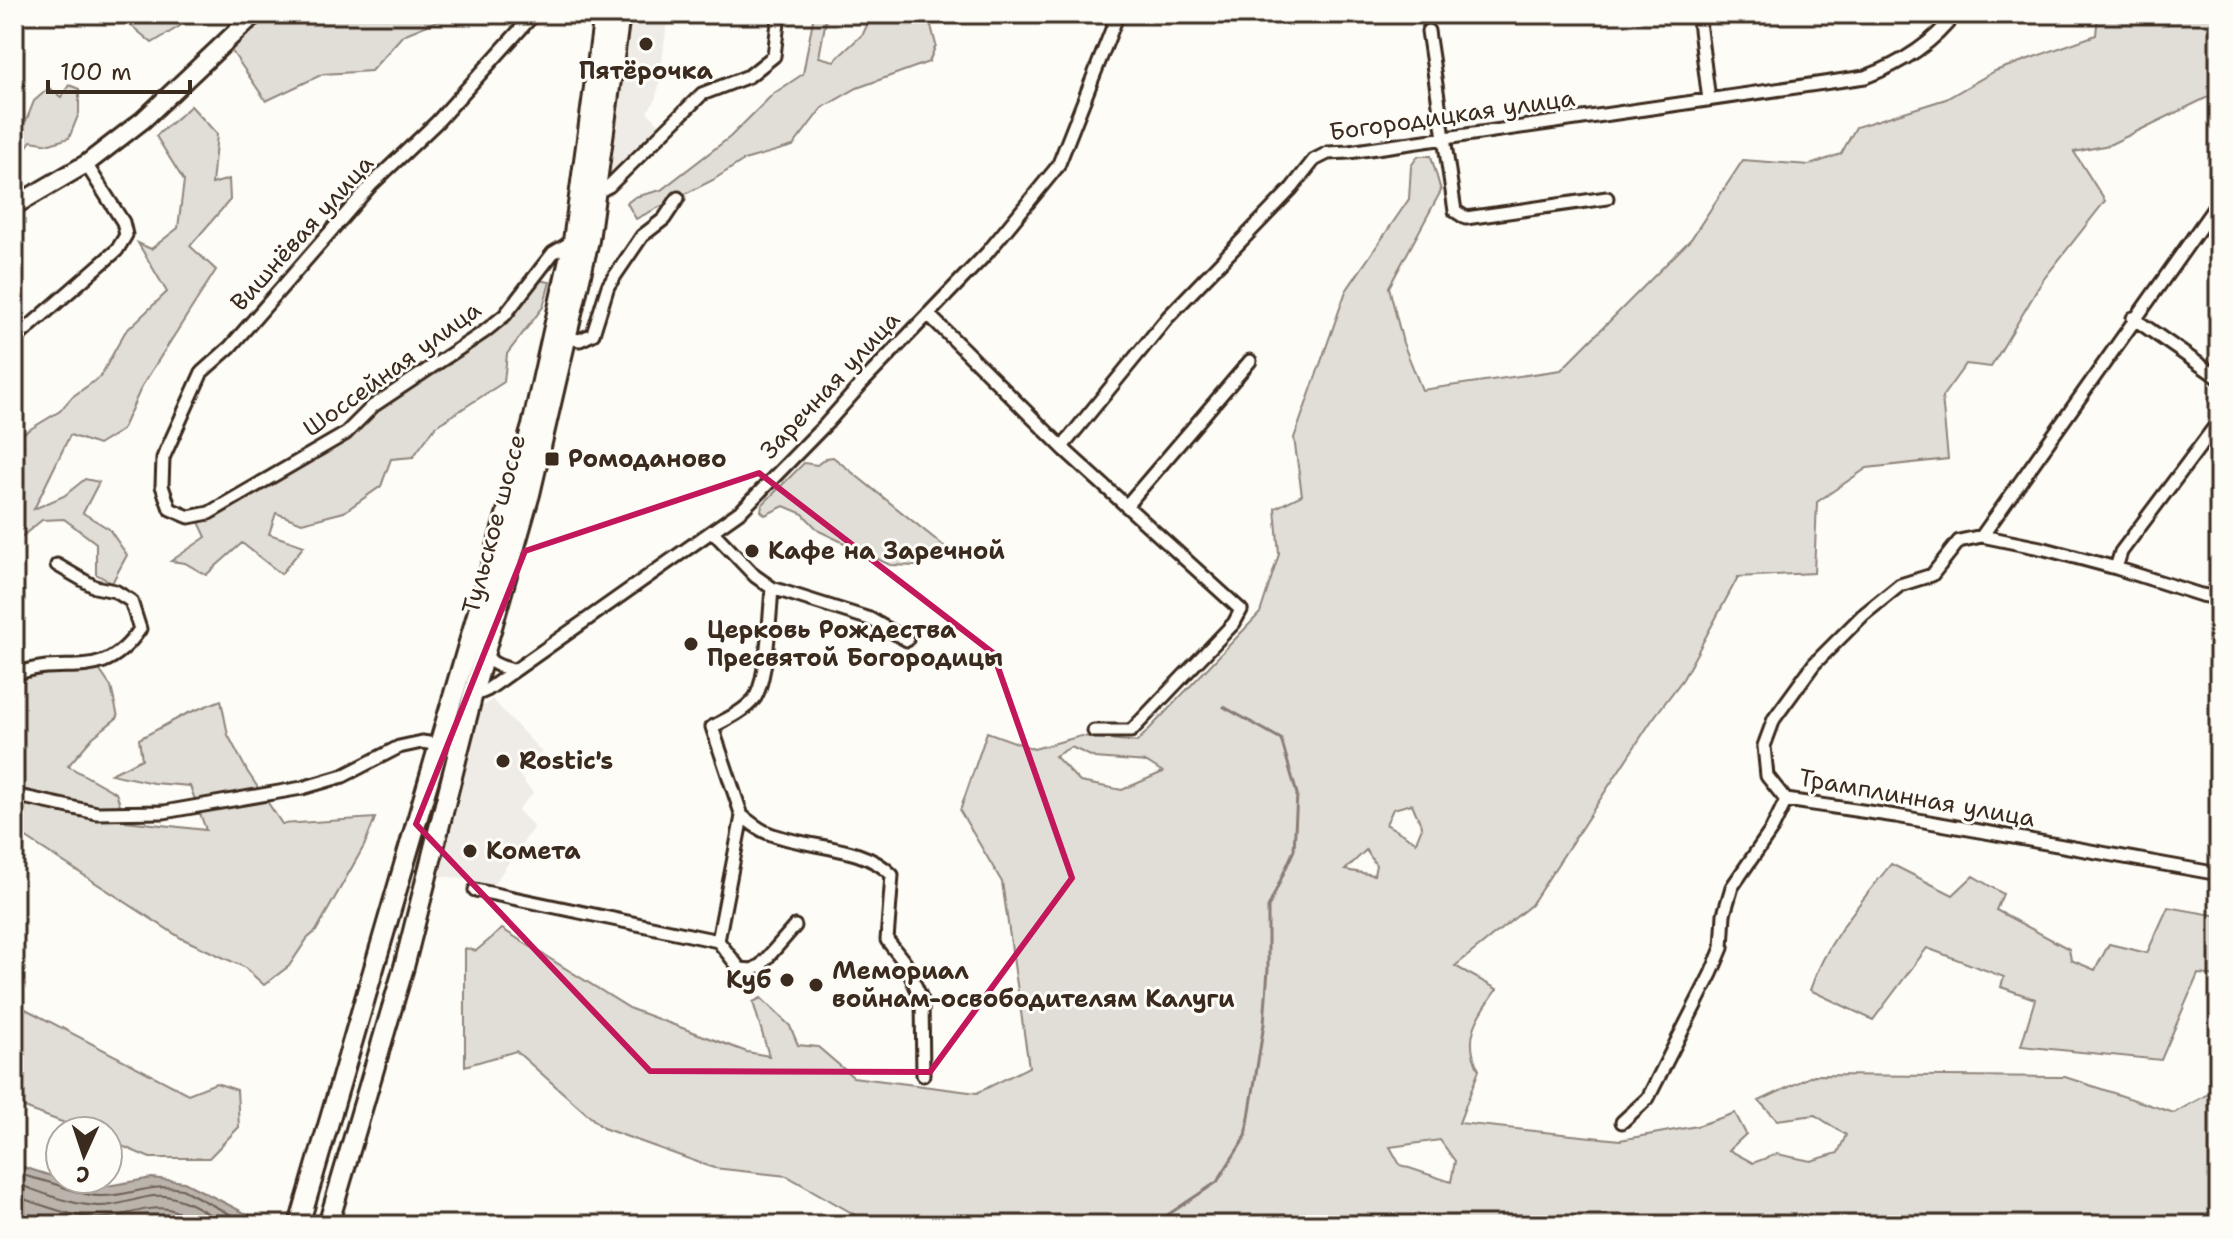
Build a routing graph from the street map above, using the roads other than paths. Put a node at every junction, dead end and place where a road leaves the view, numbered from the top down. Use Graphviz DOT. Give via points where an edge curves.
graph roads {
  1 [pos="255,14"];
  2 [pos="534,14"];
  3 [pos="604,14"];
  4 [pos="620,14"];
  5 [pos="779,14"];
  6 [pos="1118,14"];
  7 [pos="1698,14"];
  8 [pos="1955,14"];
  9 [pos="1428,31"];
  10 [pos="1709,100"];
  11 [pos="1444,138"];
  12 [pos="86,164"];
  13 [pos="596,193"];
  14 [pos="678,198"];
  15 [pos="1607,198"];
  16 [pos="2219,201"];
  17 [pos="14,206"];
  18 [pos="573,241"];
  19 [pos="928,314"];
  20 [pos="2133,318"];
  21 [pos="566,338"];
  22 [pos="14,340"];
  23 [pos="1250,361"];
  24 [pos="2219,378"];
  25 [pos="2219,421"];
  26 [pos="1062,447"];
  27 [pos="1126,506"];
  28 [pos="170,509"];
  29 [pos="713,532"];
  30 [pos="1982,536"];
  31 [pos="57,565"];
  32 [pos="2116,568"];
  33 [pos="772,588"];
  34 [pos="2219,598"];
  35 [pos="907,640"];
  36 [pos="486,647"];
  37 [pos="512,670"];
  38 [pos="14,675"];
  39 [pos="472,697"];
  40 [pos="1094,731"];
  41 [pos="441,745"];
  42 [pos="14,795"];
  43 [pos="1786,800"];
  44 [pos="742,816"];
  45 [pos="2219,874"];
  46 [pos="475,890"];
  47 [pos="795,926"];
  48 [pos="718,941"];
  49 [pos="923,1075"];
  50 [pos="1622,1122"];
  51 [pos="299,1225"];
  52 [pos="328,1225"];
  1 -- 12 [label="street" via="143,120"];
  2 -- 28 [label="street, Вишнёвая улица" via="202,372 163,458 162,486"];
  3 -- 18 [label="main road, Тульское шоссе"];
  4 -- 13 [label="main road, Тульское шоссе"];
  5 -- 13 [label="street" via="774,56 749,76 702,94"];
  6 -- 19 [label="street, Заречная улица" via="1058,166 987,253"];
  7 -- 10 [label="street"];
  8 -- 10 [label="street, Богородицкая улица" via="1909,56 1865,77"];
  9 -- 11 [label="street"];
  10 -- 11 [label="street, Богородицкая улица"];
  11 -- 15 [label="street" via="1455,211 1466,218"];
  11 -- 26 [label="street, Богородицкая улица" via="1328,153 1314,160 1168,317"];
  12 -- 17 [label="street"];
  12 -- 22 [label="street" via="126,235 117,250"];
  13 -- 21 [label="main road, Тульское шоссе"];
  14 -- 21 [label="street" via="664,219 642,236 608,286 593,334 580,340"];
  16 -- 20 [label="street, Трамплинная улица"];
  18 -- 28 [label="street, Шоссейная улица" via="553,253 505,315 373,406 345,434 209,513 189,517"];
  18 -- 41 [label="main road, Тульское шоссе" via="532,426"];
  19 -- 26 [label="street"];
  19 -- 29 [label="street, Заречная улица" via="816,435"];
  20 -- 24 [label="street"];
  20 -- 30 [label="street, Трамплинная улица"];
  21 -- 36 [label="main road, Тульское шоссе" via="530,494"];
  23 -- 27 [label="street"];
  25 -- 32 [label="street" via="2121,552"];
  26 -- 27 [label="street"];
  27 -- 40 [label="street" via="1241,610 1131,731"];
  29 -- 33 [label="street"];
  29 -- 37 [label="street, Заречная улица"];
  30 -- 32 [label="street"];
  30 -- 43 [label="street, Трамплинная улица" via="1959,541 1932,575 1900,585 1814,664 1774,719 1764,746 1767,776"];
  31 -- 38 [label="street" via="131,601 140,629 108,661"];
  32 -- 34 [label="street"];
  33 -- 35 [label="street" via="870,619"];
  33 -- 44 [label="street" via="756,697 712,727"];
  36 -- 37 [label="street" via="492,663"];
  36 -- 39 [label="main road, Тульское шоссе"];
  37 -- 39 [label="street, Заречная улица"];
  39 -- 52 [label="main road, Тульское шоссе" via="404,967"];
  41 -- 42 [label="street" via="399,747 343,776 302,788 164,812 97,813"];
  41 -- 51 [label="main road, Тульское шоссе"];
  43 -- 45 [label="street, Трамплинная улица"];
  43 -- 50 [label="street" via="1732,887 1722,948 1648,1098"];
  44 -- 48 [label="street"];
  44 -- 49 [label="street" via="767,833 864,857 892,875 887,940 922,1000"];
  46 -- 48 [label="street"];
  47 -- 48 [label="street" via="752,970 740,969"];
}
